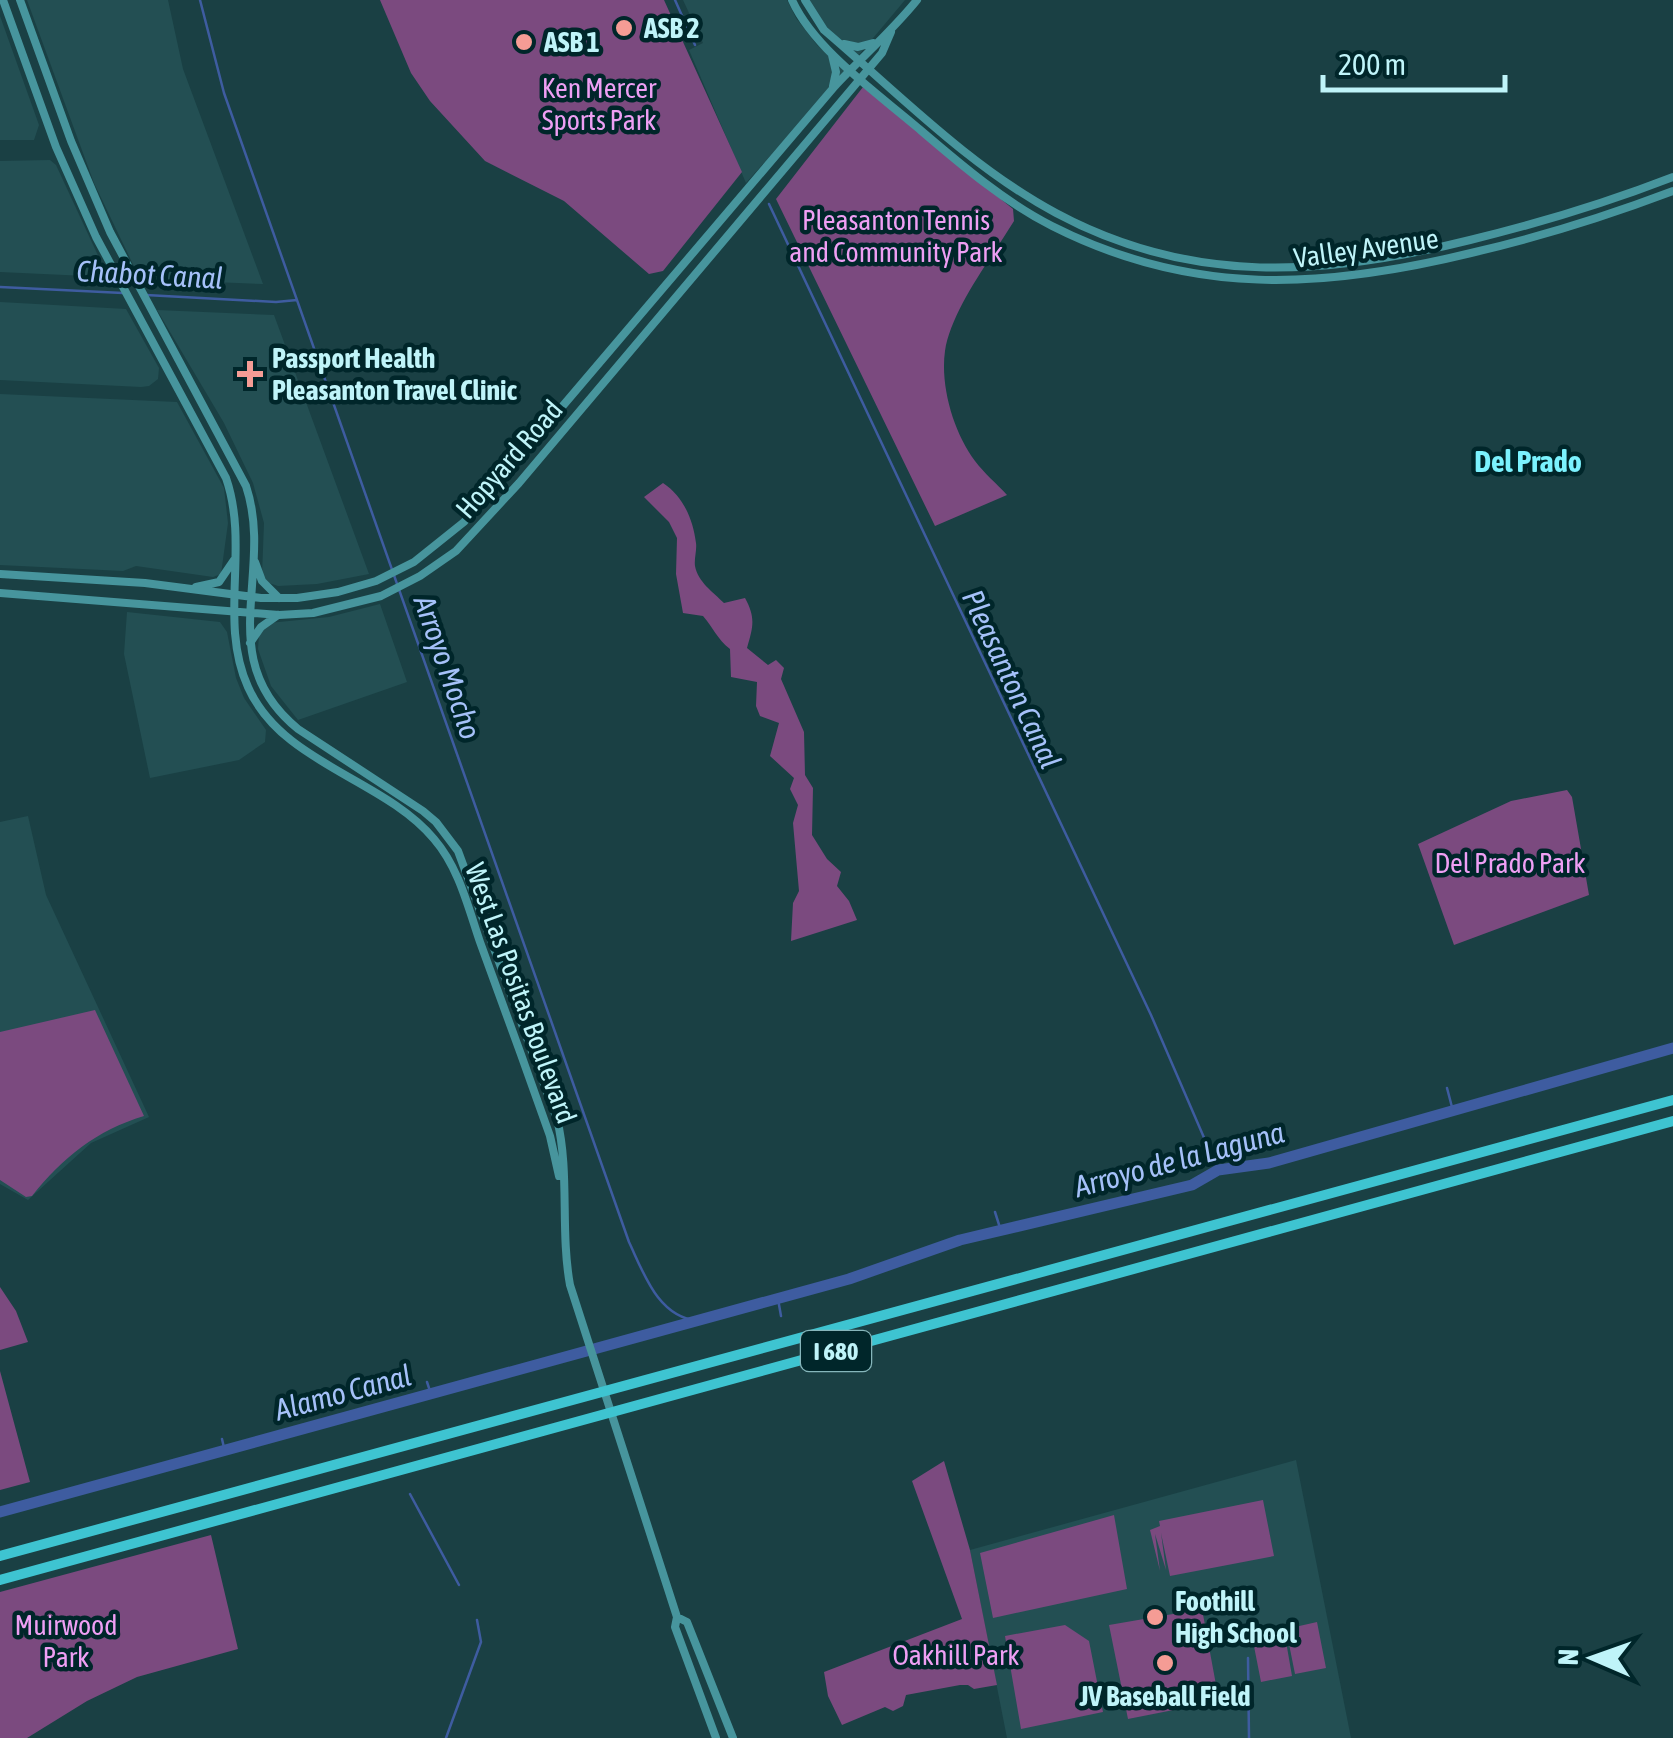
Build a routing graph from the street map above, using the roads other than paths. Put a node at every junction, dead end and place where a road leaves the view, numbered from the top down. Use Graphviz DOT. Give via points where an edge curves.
graph roads {
  1 [pos="3,0"];
  2 [pos="20,0"];
  3 [pos="792,0"];
  4 [pos="804,0"];
  5 [pos="917,0"];
  6 [pos="892,31"];
  7 [pos="838,42"];
  8 [pos="874,44"];
  9 [pos="830,51"];
  10 [pos="882,54"];
  11 [pos="859,60"];
  12 [pos="851,69"];
  13 [pos="869,69"];
  14 [pos="861,78"];
  15 [pos="832,90"];
  16 [pos="893,90"];
  17 [pos="876,92"];
  18 [pos="844,98"];
  19 [pos="1673,177"];
  20 [pos="1673,191"];
  21 [pos="254,555"];
  22 [pos="236,556"];
  23 [pos="0,574"];
  24 [pos="187,588"];
  25 [pos="0,592"];
  26 [pos="235,594"];
  27 [pos="250,596"];
  28 [pos="280,598"];
  29 [pos="234,612"];
  30 [pos="249,612"];
  31 [pos="279,615"];
  32 [pos="250,644"];
  33 [pos="1673,1100"];
  34 [pos="1673,1121"];
  35 [pos="562,1190"];
  36 [pos="0,1556"];
  37 [pos="0,1580"];
  38 [pos="677,1617"];
  39 [pos="716,1738"];
  40 [pos="733,1738"];
  1 -- 22 [label="main road, West Las Positas Boulevard" via="56,147 120,283 226,478 237,516"];
  2 -- 21 [label="main road, West Las Positas Boulevard" via="84,172 246,486"];
  3 -- 9 [label="main road, Valley Avenue"];
  4 -- 7 [label="main road, Valley Avenue"];
  5 -- 6 [label="main road, Hopyard Road"];
  6 -- 8 [label="main road, Hopyard Road"];
  6 -- 10 [label="main road, Hopyard Road"];
  7 -- 8 [label="main road"];
  7 -- 11 [label="main road, Valley Avenue"];
  8 -- 11 [label="main road, Hopyard Road"];
  9 -- 12 [label="main road, Valley Avenue"];
  9 -- 15 [label="main road"];
  10 -- 13 [label="main road, Hopyard Road"];
  10 -- 16 [label="main road" via="880,71"];
  11 -- 12 [label="main road, Hopyard Road"];
  11 -- 13 [label="main road, Valley Avenue"];
  12 -- 14 [label="main road, Valley Avenue"];
  12 -- 15 [label="main road, Hopyard Road"];
  13 -- 14 [label="main road, Hopyard Road"];
  13 -- 16 [label="main road, Valley Avenue"];
  14 -- 17 [label="main road, Valley Avenue"];
  14 -- 18 [label="main road, Hopyard Road"];
  15 -- 28 [label="main road, Hopyard Road" via="464,522 414,562 376,581"];
  16 -- 19 [label="main road, Valley Avenue" via="988,168 1058,214 1124,242 1201,263 1279,270 1379,260 1524,228"];
  17 -- 18 [label="main road"];
  17 -- 20 [label="main road, Valley Avenue" via="980,178 1052,226 1199,276 1279,282 1382,273 1535,238"];
  18 -- 31 [label="main road, Hopyard Road" via="456,551 381,596"];
  21 -- 27 [label="main road, West Las Positas Boulevard"];
  21 -- 28 [label="main road" via="262,581"];
  22 -- 24 [label="main road" via="219,582"];
  22 -- 26 [label="main road, West Las Positas Boulevard"];
  23 -- 24 [label="main road, Hopyard Road"];
  24 -- 26 [label="main road, Hopyard Road"];
  25 -- 29 [label="main road, Hopyard Road"];
  26 -- 27 [label="main road, Hopyard Road"];
  26 -- 29 [label="main road, West Las Positas Boulevard"];
  27 -- 28 [label="main road, Hopyard Road"];
  27 -- 30 [label="main road, West Las Positas Boulevard"];
  29 -- 30 [label="main road, Hopyard Road"];
  29 -- 35 [label="main road, West Las Positas Boulevard" via="248,689 271,721 412,818 447,856 550,1136"];
  30 -- 31 [label="main road, Hopyard Road"];
  30 -- 32 [label="main road, West Las Positas Boulevard"];
  31 -- 32 [label="main road"];
  32 -- 35 [label="main road, West Las Positas Boulevard" via="259,680 290,723 423,811 458,851 558,1119"];
  33 -- 36 [label="highway, I 680"];
  34 -- 37 [label="highway, I 680"];
  35 -- 38 [label="main road, West Las Positas Boulevard" via="565,1260 579,1315"];
  38 -- 39 [label="main road, West Las Positas Boulevard" via="675,1628"];
  38 -- 40 [label="main road, West Las Positas Boulevard" via="687,1622"];
}
